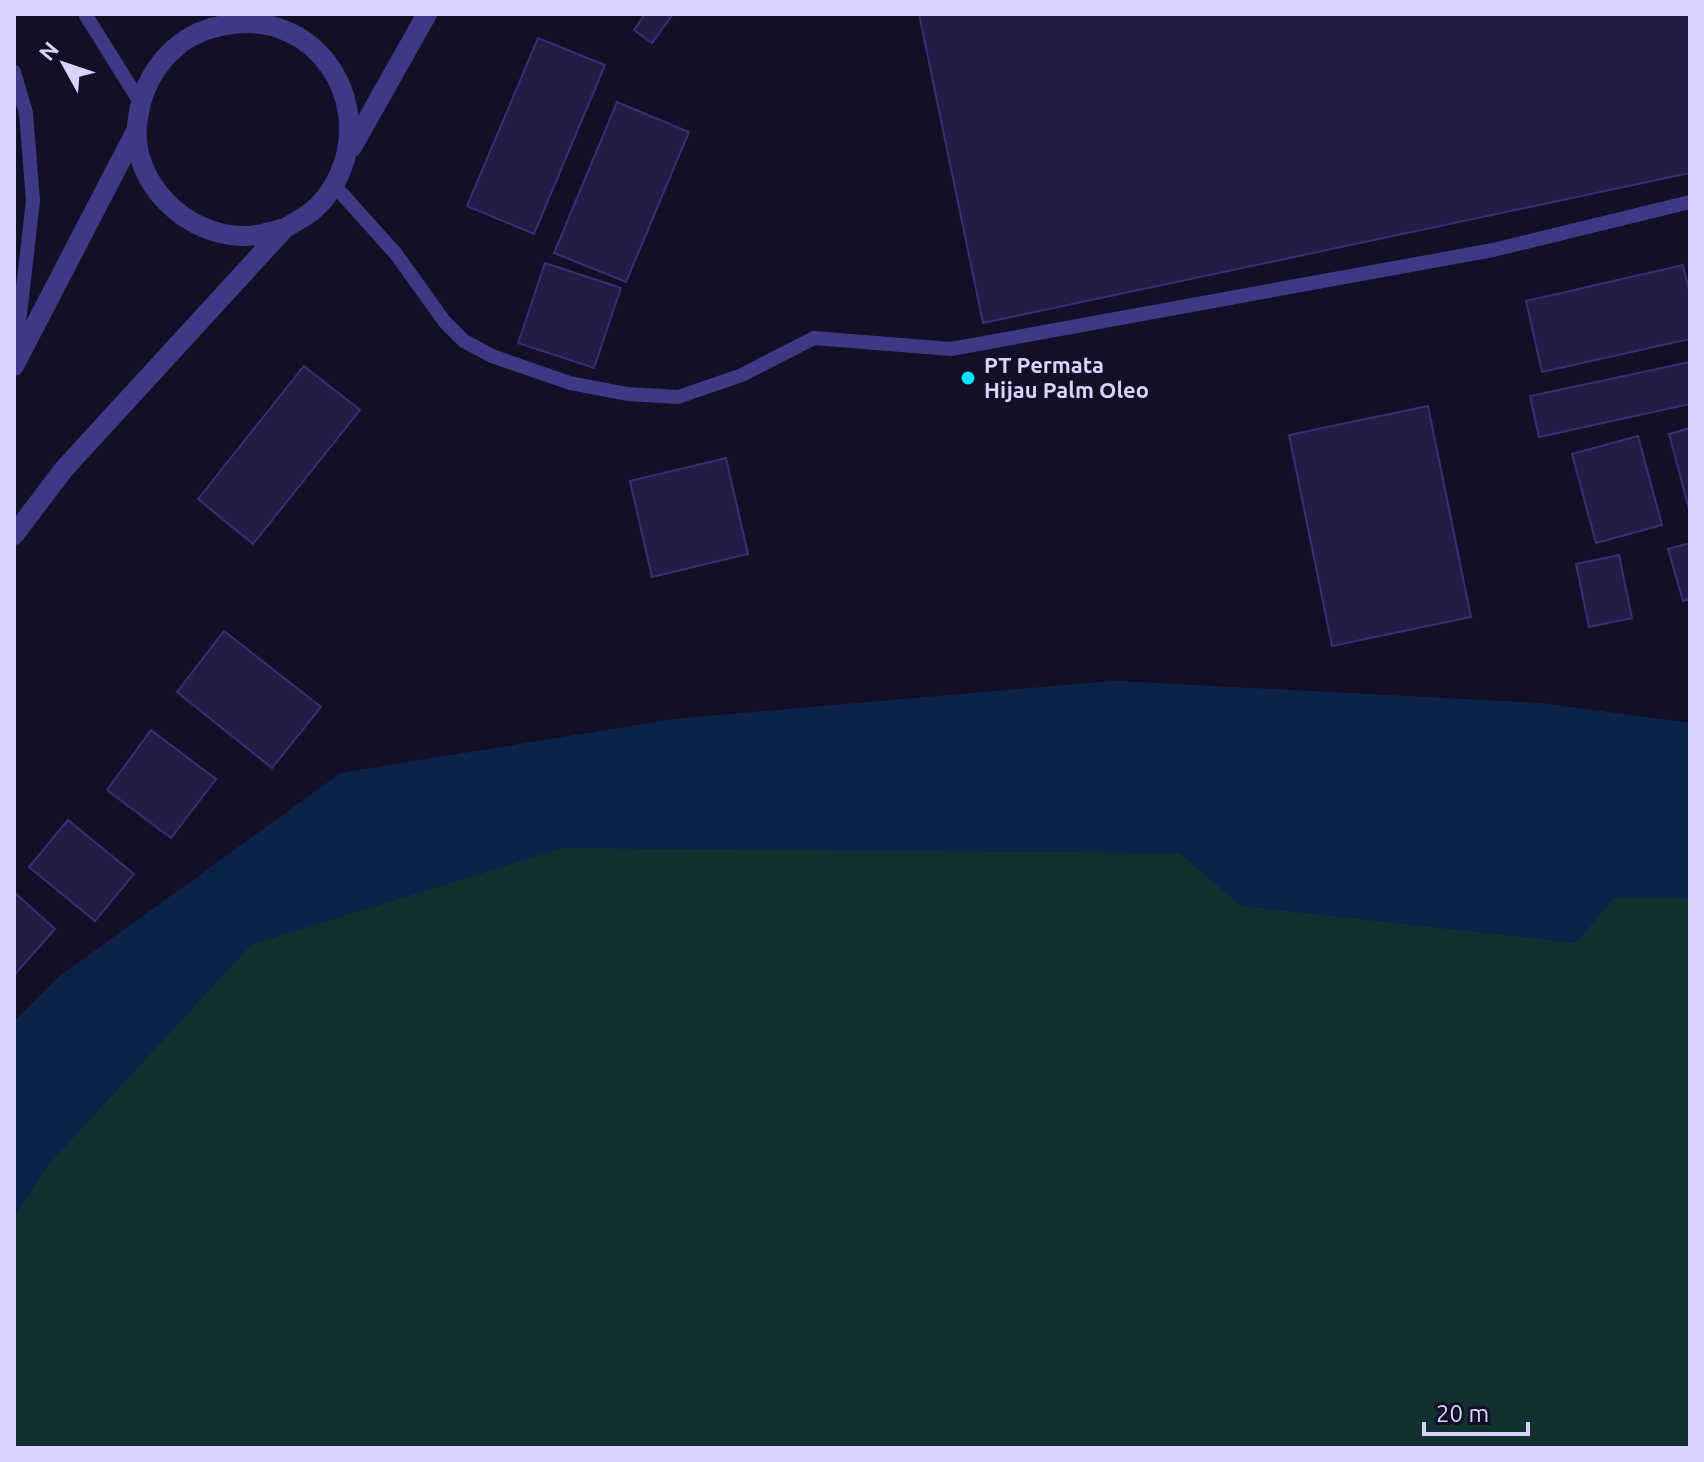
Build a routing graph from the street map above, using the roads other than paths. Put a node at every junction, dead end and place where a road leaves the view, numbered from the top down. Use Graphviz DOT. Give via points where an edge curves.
graph roads {
  1 [pos="85,14"];
  2 [pos="427,14"];
  3 [pos="222,20"];
  4 [pos="14,72"];
  5 [pos="140,102"];
  6 [pos="136,131"];
  7 [pos="347,155"];
  8 [pos="334,185"];
  9 [pos="1690,202"];
  10 [pos="285,228"];
  11 [pos="14,364"];
  12 [pos="14,535"];
  1 -- 5 [label="lane"];
  2 -- 7 [label="street"];
  3 -- 5 [label="street" via="168,54 150,76"];
  3 -- 7 [label="street" via="279,27 307,42 329,65 344,93 351,124"];
  4 -- 11 [label="lane" via="26,113 33,201"];
  5 -- 6 [label="street"];
  6 -- 10 [label="street" via="145,172 168,206 203,229 244,237"];
  6 -- 11 [label="street"];
  7 -- 8 [label="street"];
  8 -- 9 [label="lane" via="464,341 570,383 678,397 742,375 814,338 951,349 1493,250"];
  8 -- 10 [label="street" via="313,211"];
  10 -- 12 [label="street" via="64,469"];
}
